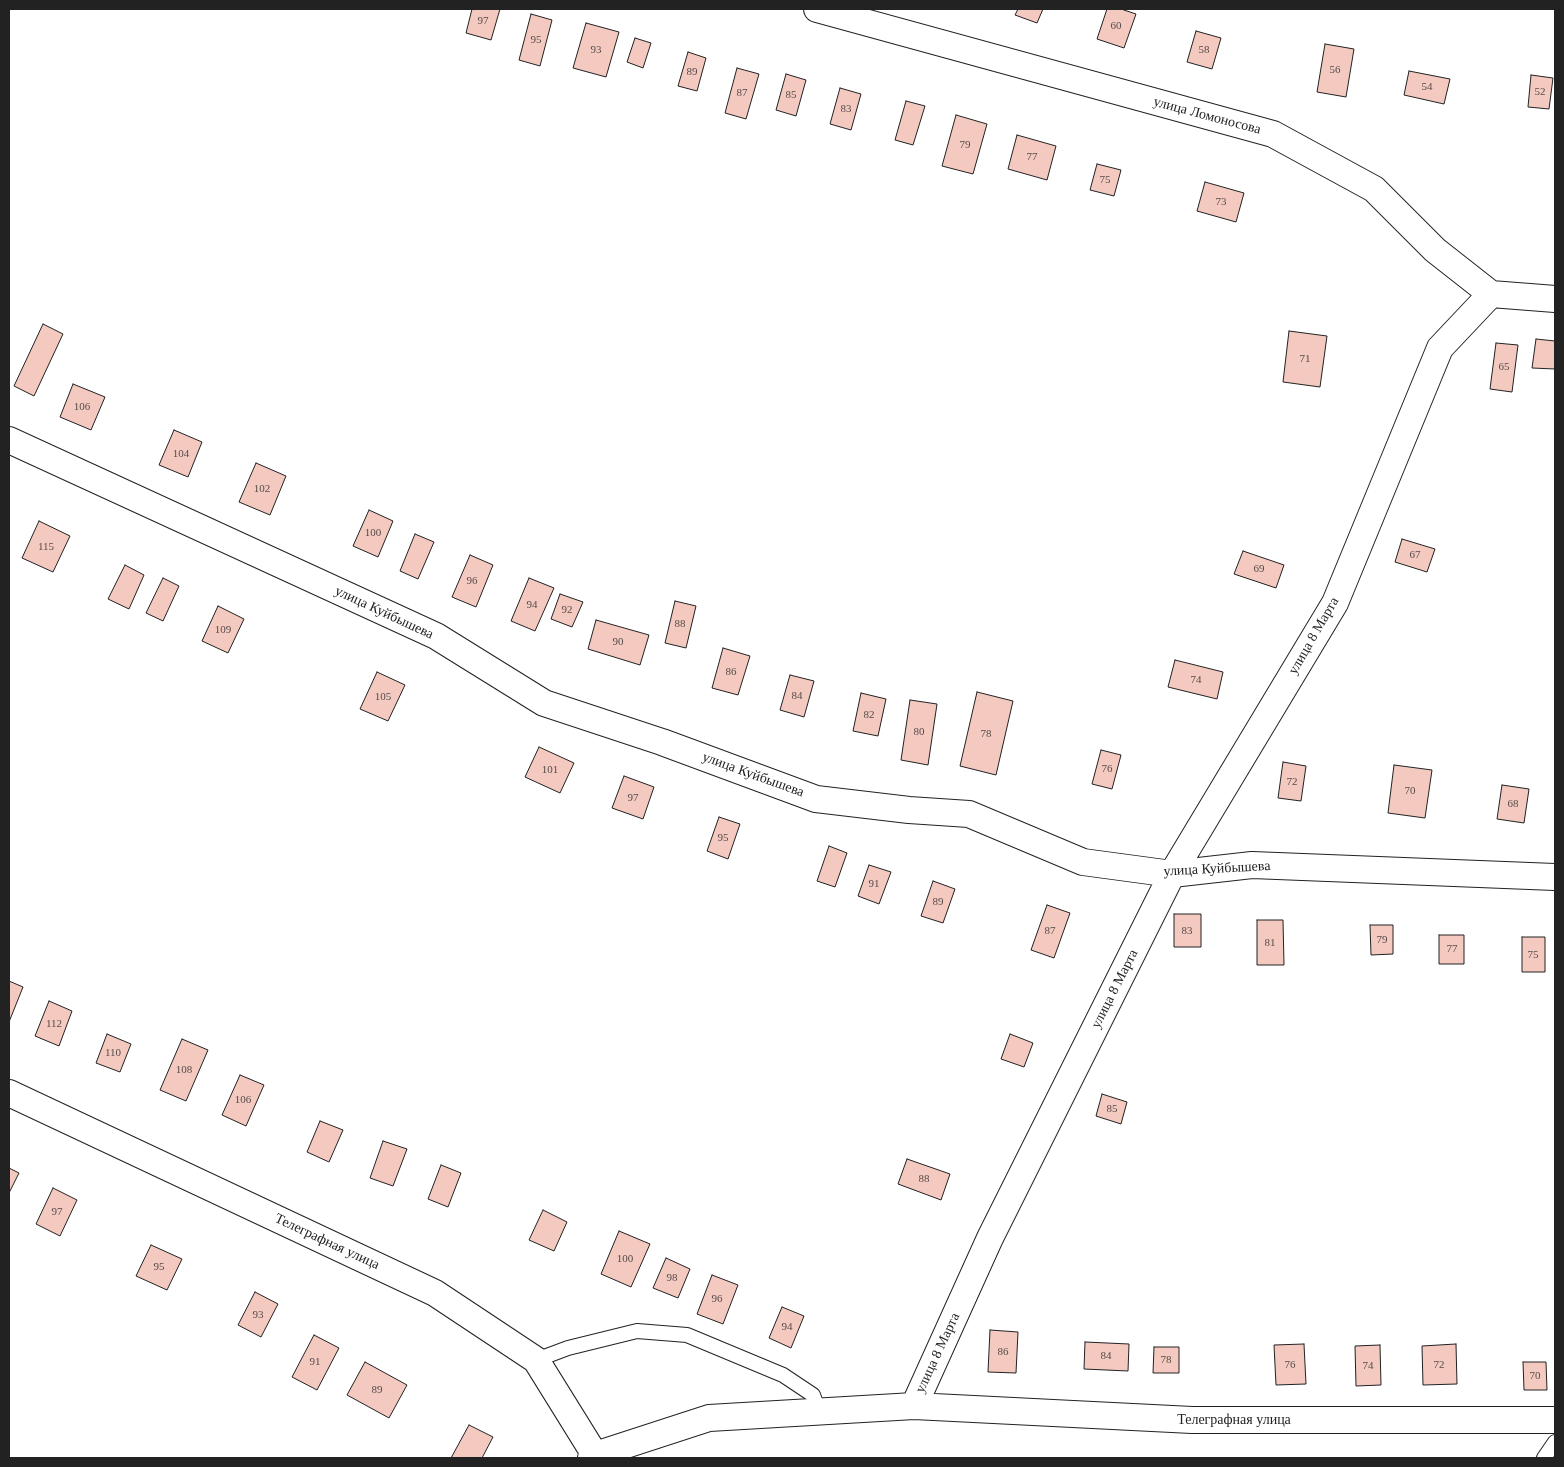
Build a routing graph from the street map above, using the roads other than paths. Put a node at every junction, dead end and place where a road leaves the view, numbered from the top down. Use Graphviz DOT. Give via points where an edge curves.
graph roads {
  1 [pos="817,9"];
  2 [pos="1491,294"];
  3 [pos="1555,299"];
  4 [pos="9,440"];
  5 [pos="1172,874"];
  6 [pos="1555,877"];
  7 [pos="9,1093"];
  8 [pos="536,1360"];
  9 [pos="914,1406"];
  10 [pos="819,1411"];
  11 [pos="1555,1420"];
  12 [pos="1555,1442"];
  13 [pos="593,1456"];
  14 [pos="1544,1458"];
  1 -- 2 [label="street, улица Ломоносова" via="1272,134 1374,189 1435,250"];
  2 -- 3 [label="street"];
  2 -- 5 [label="street, улица 8 Марта" via="1440,348 1335,603"];
  4 -- 5 [label="street, улица Куйбышева" via="436,636 544,703 816,799 968,814 1083,862"];
  5 -- 6 [label="street, улица Куйбышева" via="1252,865"];
  5 -- 9 [label="street, улица 8 Марта" via="990,1238"];
  7 -- 8 [label="street, Телеграфная улица" via="435,1293"];
  8 -- 10 [label="lane" via="568,1348 637,1331 687,1335 783,1375 812,1395"];
  8 -- 13 [label="street, Телеграфная улица"];
  9 -- 10 [label="street, улица 8 Марта"];
  9 -- 11 [label="street, Телеграфная улица" via="1192,1420"];
  10 -- 13 [label="street, улица 8 Марта" via="708,1418"];
  12 -- 14 [label="lane"];
}
